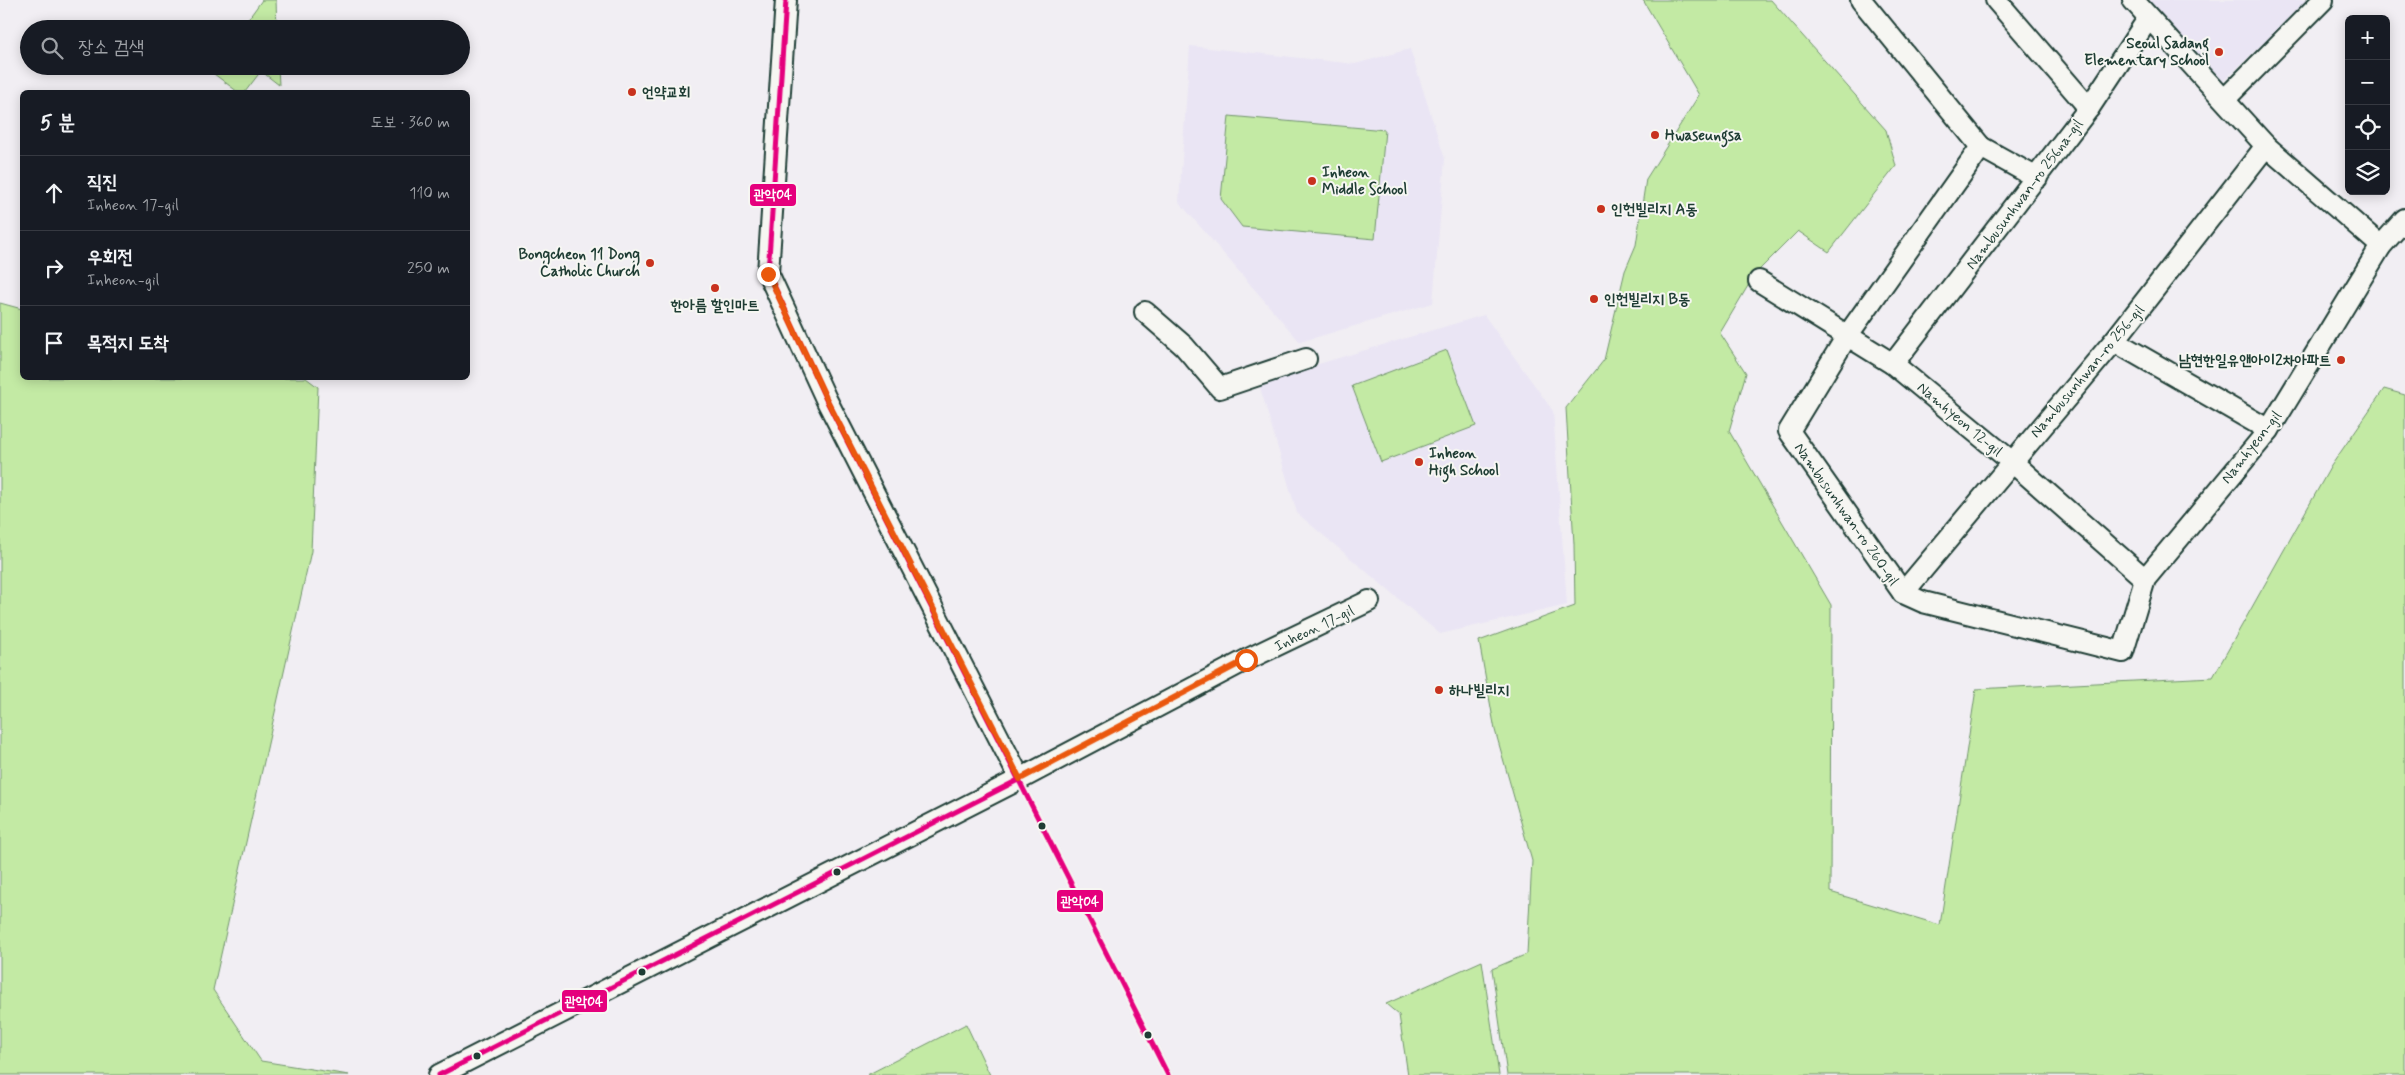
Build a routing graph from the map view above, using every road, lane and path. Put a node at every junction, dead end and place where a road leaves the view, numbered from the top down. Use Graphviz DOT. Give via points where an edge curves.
graph roads {
  1 [pos="786,0"];
  2 [pos="1861,0"];
  3 [pos="1996,0"];
  4 [pos="2133,0"];
  5 [pos="2323,0"];
  6 [pos="2148,19"];
  7 [pos="2225,99"];
  8 [pos="2089,108"];
  9 [pos="2266,146"];
  10 [pos="1981,147"];
  11 [pos="2037,178"];
  12 [pos="2405,219"];
  13 [pos="2381,246"];
  14 [pos="1759,281"];
  15 [pos="1145,312"];
  16 [pos="1846,336"];
  17 [pos="2114,341"];
  18 [pos="1306,359"];
  19 [pos="1894,364"];
  20 [pos="2269,430"];
  21 [pos="2011,461"];
  22 [pos="2144,579"];
  23 [pos="1903,593"];
  24 [pos="1369,601"];
  25 [pos="2123,652"];
  26 [pos="1020,779"];
  27 [pos="439,1075"];
  1 -- 26 [label="street" via="768,274 826,398"];
  2 -- 10 [label="street"];
  3 -- 8 [label="street"];
  4 -- 6 [label="street"];
  5 -- 7 [label="street"];
  6 -- 7 [label="street"];
  6 -- 8 [label="street, Nambusunhwan-ro 256na-gil"];
  7 -- 9 [label="street"];
  8 -- 11 [label="street, Nambusunhwan-ro 256na-gil"];
  9 -- 13 [label="street"];
  9 -- 17 [label="street, Nambusunhwan-ro 256-gil"];
  10 -- 11 [label="street"];
  10 -- 16 [label="street, Nambusunhwan-ro 260-gil"];
  11 -- 19 [label="street, Nambusunhwan-ro 256na-gil"];
  12 -- 13 [label="street, Namhyeon-gil"];
  13 -- 20 [label="street, Namhyeon-gil"];
  14 -- 16 [label="street, Namhyeon 12-gil"];
  15 -- 18 [label="street" via="1184,346 1220,388"];
  16 -- 19 [label="street, Namhyeon 12-gil"];
  16 -- 23 [label="street, Nambusunhwan-ro 260-gil" via="1789,431"];
  17 -- 20 [label="street"];
  17 -- 21 [label="street, Nambusunhwan-ro 256-gil"];
  19 -- 21 [label="street, Namhyeon 12-gil"];
  20 -- 22 [label="street, Namhyeon-gil"];
  21 -- 22 [label="street, Namhyeon 12-gil"];
  21 -- 23 [label="street, Nambusunhwan-ro 256-gil"];
  22 -- 25 [label="street, Namhyeon-gil"];
  23 -- 25 [label="street, Nambusunhwan-ro 260-gil" via="1923,602"];
  24 -- 26 [label="street, Inheon 17-gil" via="1246,660"];
  26 -- 27 [label="street, Inheon 17-gil"];
}
